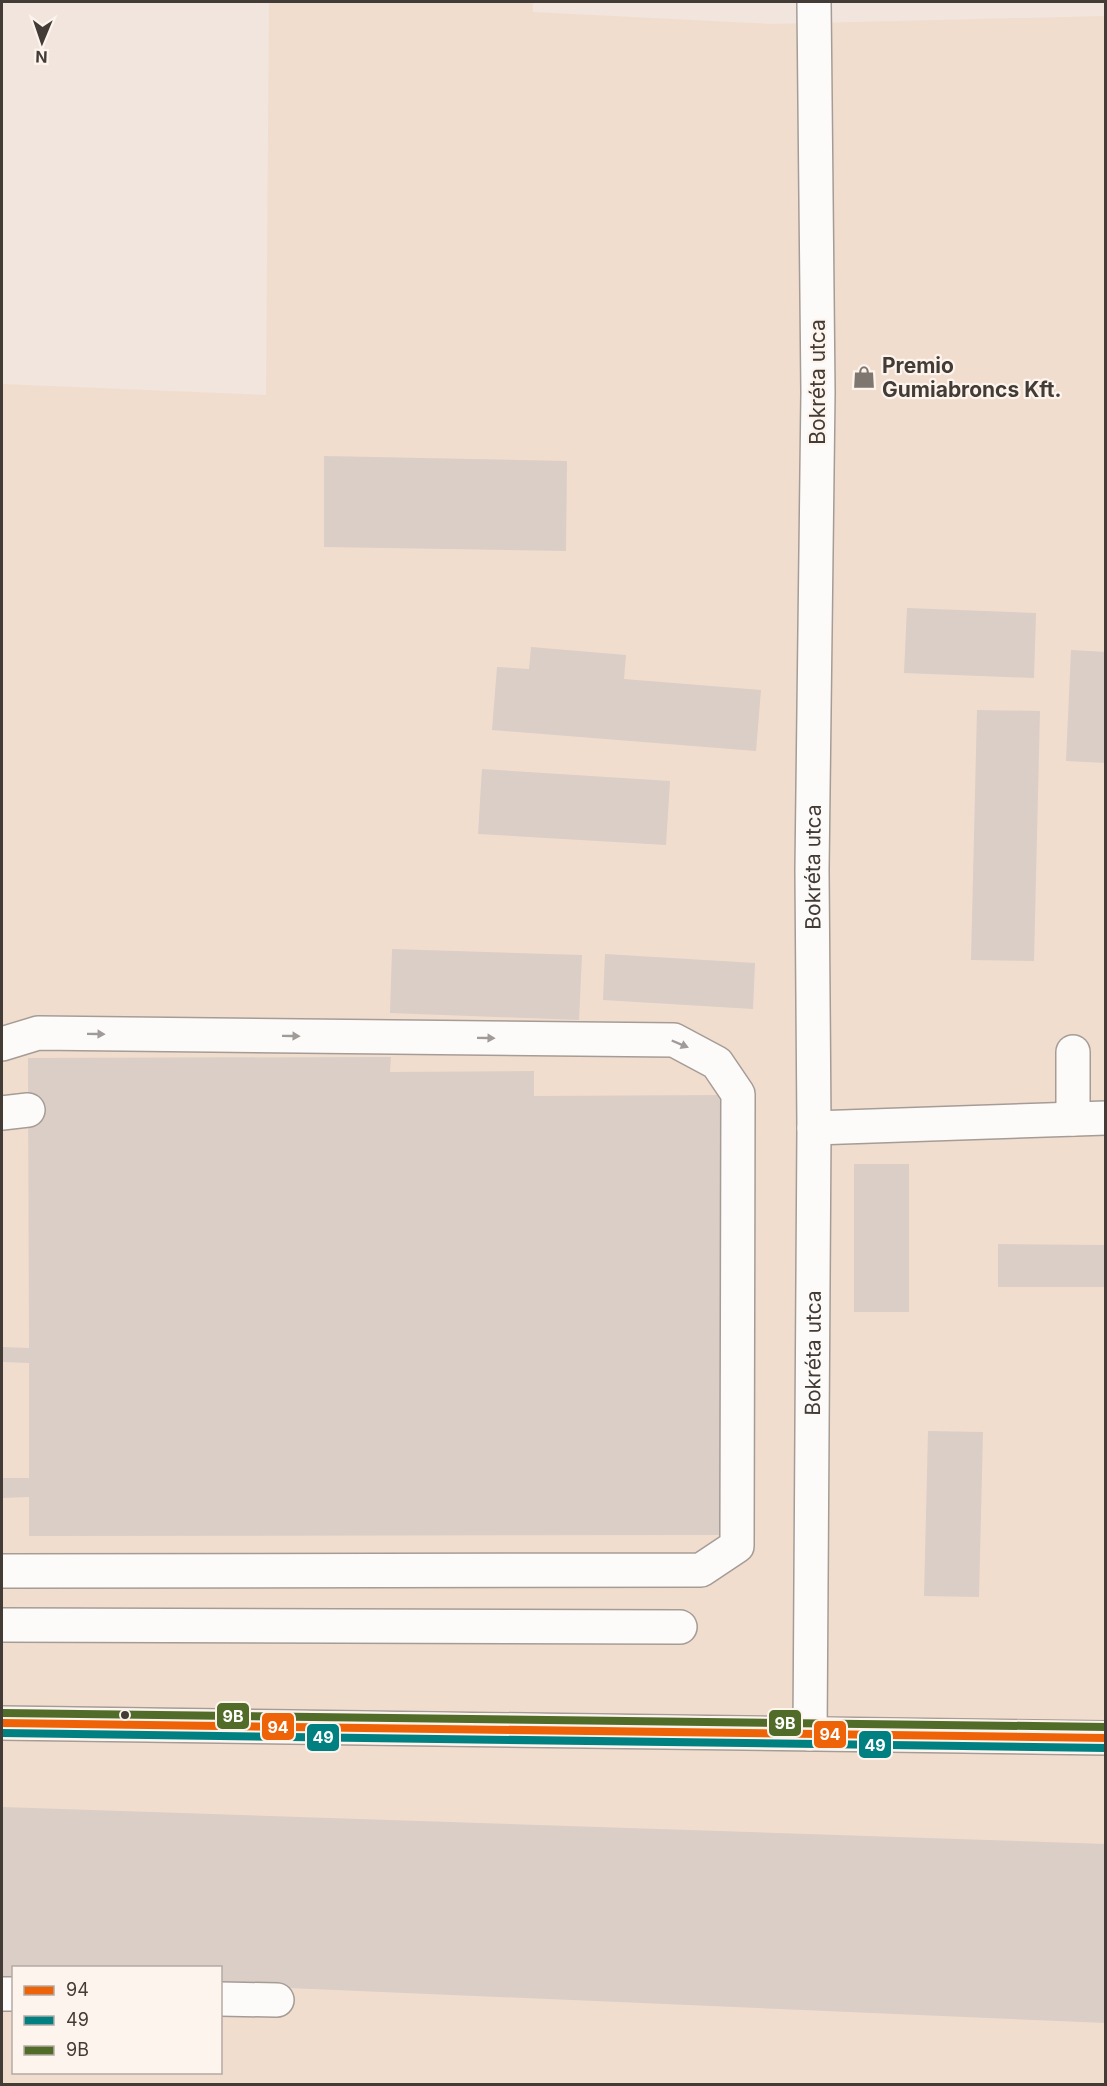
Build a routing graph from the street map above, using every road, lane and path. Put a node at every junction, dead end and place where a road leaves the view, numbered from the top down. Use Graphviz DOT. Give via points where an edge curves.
graph roads {
  1 [pos="814,2"];
  2 [pos="2,1044"];
  3 [pos="1073,1052"];
  4 [pos="1106,1118"];
  5 [pos="1073,1119"];
  6 [pos="814,1128"];
  7 [pos="2,1571"];
  8 [pos="2,1625"];
  9 [pos="680,1627"];
  10 [pos="2,1724"];
  11 [pos="810,1734"];
  12 [pos="1106,1738"];
  13 [pos="222,1999"];
  14 [pos="277,2000"];
  1 -- 6 [label="street, Bokréta utca" via="818,404 812,870"];
  2 -- 7 [label="street, one-way" via="38,1033 674,1040 717,1063 738,1094 737,1546 701,1570"];
  3 -- 5 [label="street"];
  4 -- 5 [label="street"];
  5 -- 6 [label="street"];
  6 -- 11 [label="street, Bokréta utca"];
  8 -- 9 [label="street"];
  10 -- 11 [label="street"];
  11 -- 12 [label="street"];
  13 -- 14 [label="street"];
}
